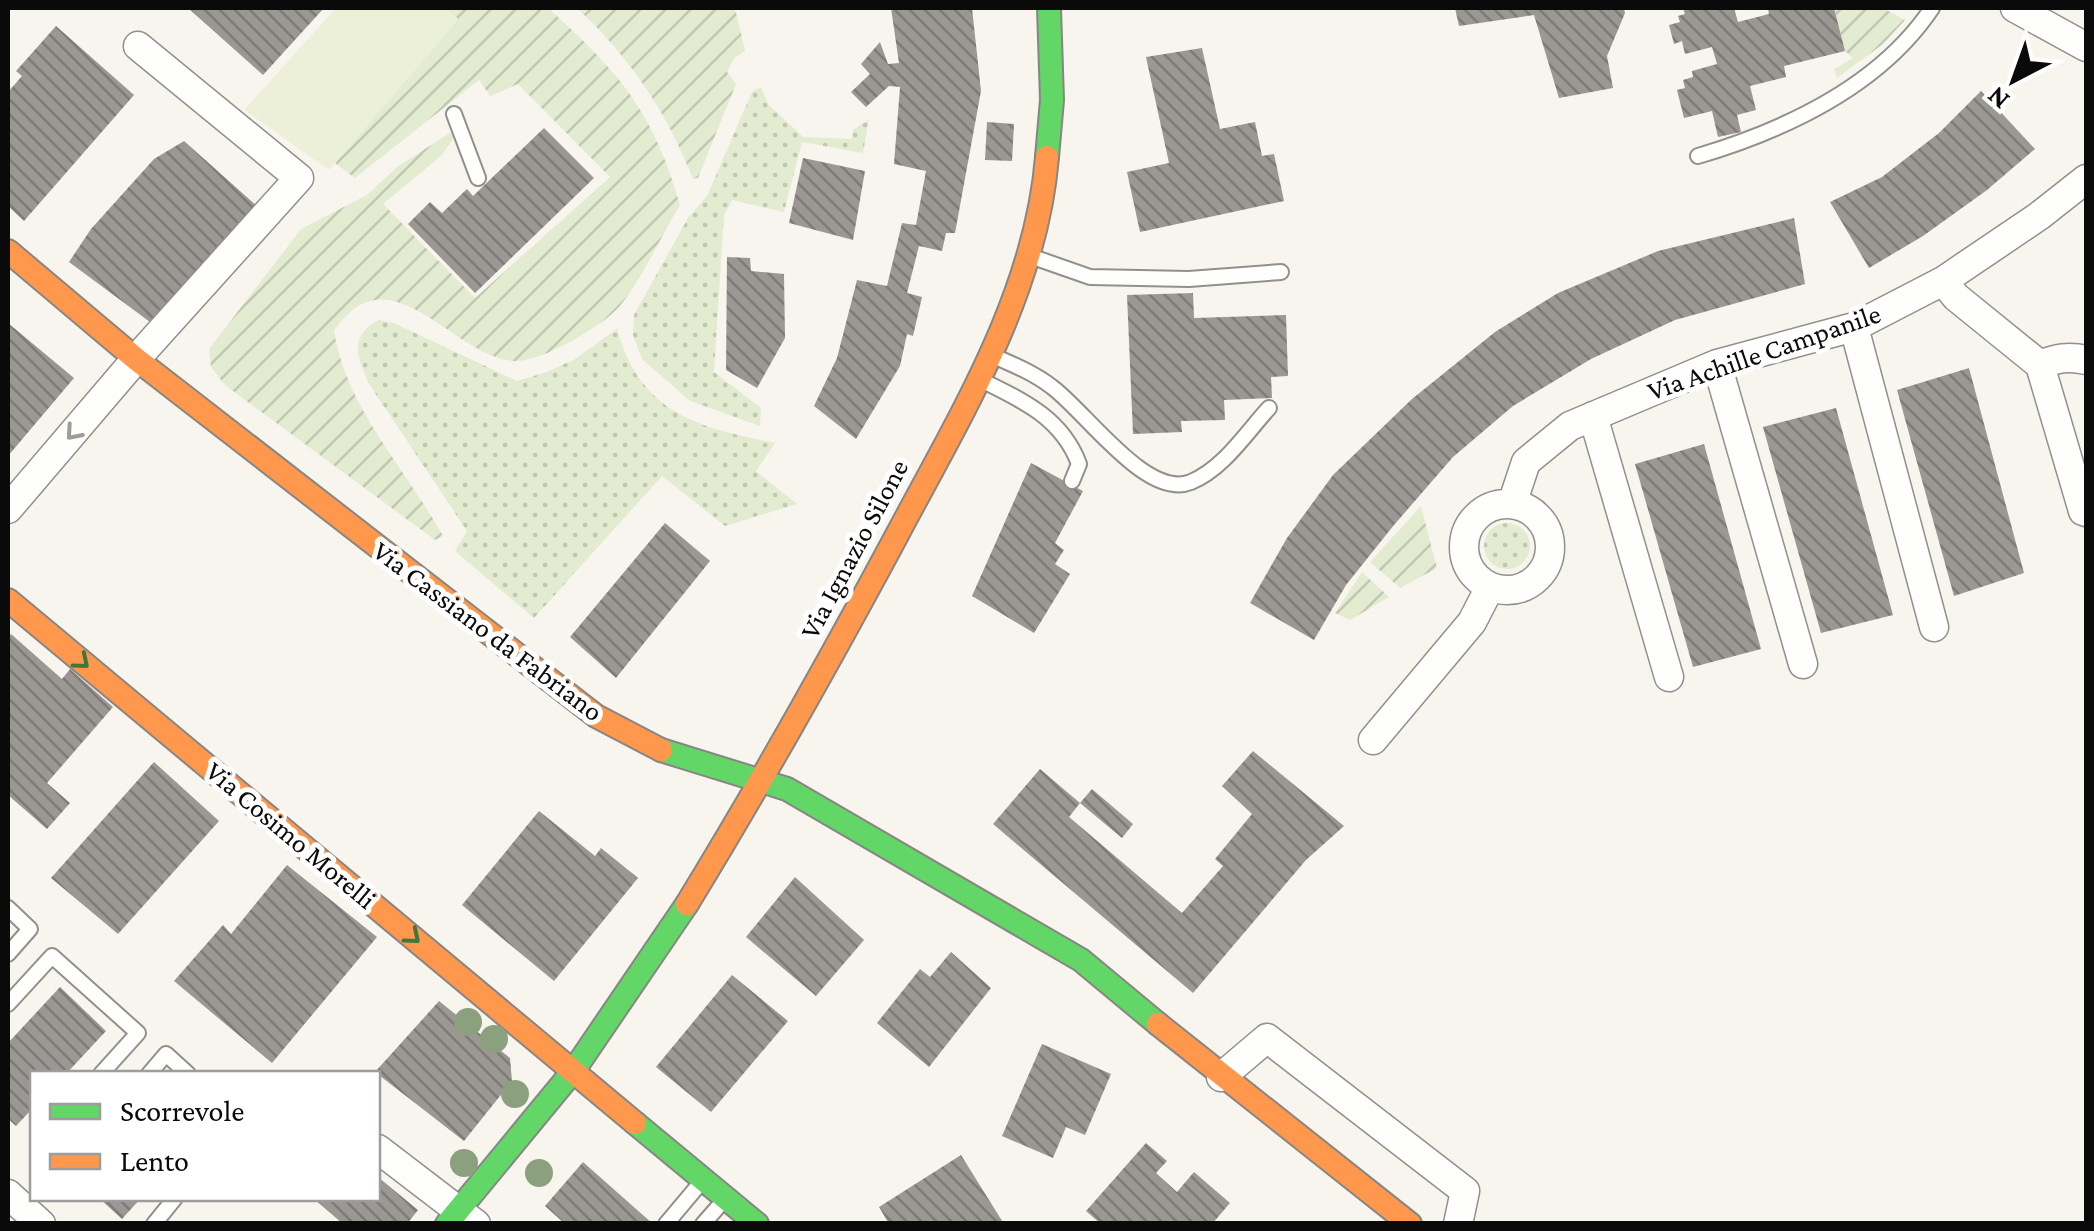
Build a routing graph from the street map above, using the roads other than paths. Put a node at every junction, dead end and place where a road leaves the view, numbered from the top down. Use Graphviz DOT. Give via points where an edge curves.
graph roads {
  1 [pos="1050,8"];
  2 [pos="1932,8"];
  3 [pos="2015,8"];
  4 [pos="138,46"];
  5 [pos="2086,47"];
  6 [pos="454,114"];
  7 [pos="1698,156"];
  8 [pos="478,178"];
  9 [pos="2086,179"];
  10 [pos="8,251"];
  11 [pos="1029,256"];
  12 [pos="1281,272"];
  13 [pos="1943,280"];
  14 [pos="1854,326"];
  15 [pos="990,355"];
  16 [pos="136,359"];
  17 [pos="2086,360"];
  18 [pos="1716,364"];
  19 [pos="2040,365"];
  20 [pos="980,380"];
  21 [pos="1269,408"];
  22 [pos="1593,416"];
  23 [pos="1072,482"];
  24 [pos="1512,504"];
  25 [pos="8,509"];
  26 [pos="2086,512"];
  27 [pos="1490,587"];
  28 [pos="8,600"];
  29 [pos="1934,627"];
  30 [pos="1802,664"];
  31 [pos="1668,677"];
  32 [pos="1372,740"];
  33 [pos="761,780"];
  34 [pos="8,908"];
  35 [pos="8,954"];
  36 [pos="8,1004"];
  37 [pos="574,1070"];
  38 [pos="105,1071"];
  39 [pos="151,1071"];
  40 [pos="185,1071"];
  41 [pos="1221,1077"];
  42 [pos="380,1151"];
  43 [pos="704,1180"];
  44 [pos="726,1198"];
  45 [pos="173,1201"];
  46 [pos="461,1219"];
  47 [pos="154,1224"];
  48 [pos="666,1224"];
  49 [pos="704,1224"];
  50 [pos="756,1224"];
  51 [pos="1410,1224"];
  52 [pos="1458,1224"];
  1 -- 11 [label="street, Via Ignazio Silone" via="1046,171"];
  2 -- 7 [label="lane" via="1890,60 1754,139"];
  3 -- 5 [label="street"];
  4 -- 16 [label="street" via="299,178"];
  6 -- 8 [label="lane"];
  9 -- 13 [label="street, Via Achille Campanile"];
  10 -- 16 [label="street, Via Cassiano da Fabriano"];
  11 -- 12 [label="lane" via="1090,277"];
  11 -- 15 [label="street, Via Ignazio Silone"];
  13 -- 14 [label="street, Via Achille Campanile"];
  13 -- 19 [label="street"];
  14 -- 18 [label="street, Via Achille Campanile"];
  14 -- 29 [label="street"];
  15 -- 20 [label="street, Via Ignazio Silone"];
  15 -- 21 [label="lane" via="1050,385 1137,469 1164,484 1187,484 1210,473"];
  16 -- 25 [label="street, one-way"];
  16 -- 33 [label="street, Via Cassiano da Fabriano" via="596,716 671,756"];
  17 -- 19 [label="street" via="2055,358"];
  18 -- 22 [label="street, Via Achille Campanile"];
  18 -- 30 [label="street"];
  19 -- 26 [label="street"];
  20 -- 23 [label="lane" via="1028,403 1058,427 1079,464"];
  20 -- 33 [label="street, Via Ignazio Silone"];
  22 -- 24 [label="street, Via Achille Campanile" via="1526,462"];
  22 -- 31 [label="street"];
  24 -- 27 [label="street" via="1482,511 1465,536 1468,566"];
  24 -- 27 [label="street" via="1540,520 1548,534 1546,566 1522,587"];
  27 -- 32 [label="street" via="1472,622"];
  28 -- 37 [label="street, Via Cosimo Morelli, one-way"];
  33 -- 37 [label="street, Via Ignazio Silone" via="678,920"];
  33 -- 41 [label="street, Via Cassiano da Fabriano" via="1081,960"];
  34 -- 35 [label="lane" via="30,928"];
  36 -- 38 [label="lane" via="52,956 138,1033"];
  37 -- 43 [label="street, Via Cosimo Morelli"];
  37 -- 46 [label="street, Via Ignazio Silone"];
  39 -- 40 [label="lane" via="166,1054"];
  41 -- 51 [label="street, Via Cassiano da Fabriano"];
  41 -- 52 [label="street" via="1267,1038 1465,1191"];
  42 -- 46 [label="street"];
  43 -- 44 [label="street, Via Cosimo Morelli"];
  43 -- 48 [label="lane"];
  44 -- 49 [label="lane"];
  44 -- 50 [label="street, Via Cosimo Morelli"];
  45 -- 47 [label="lane"];
}
